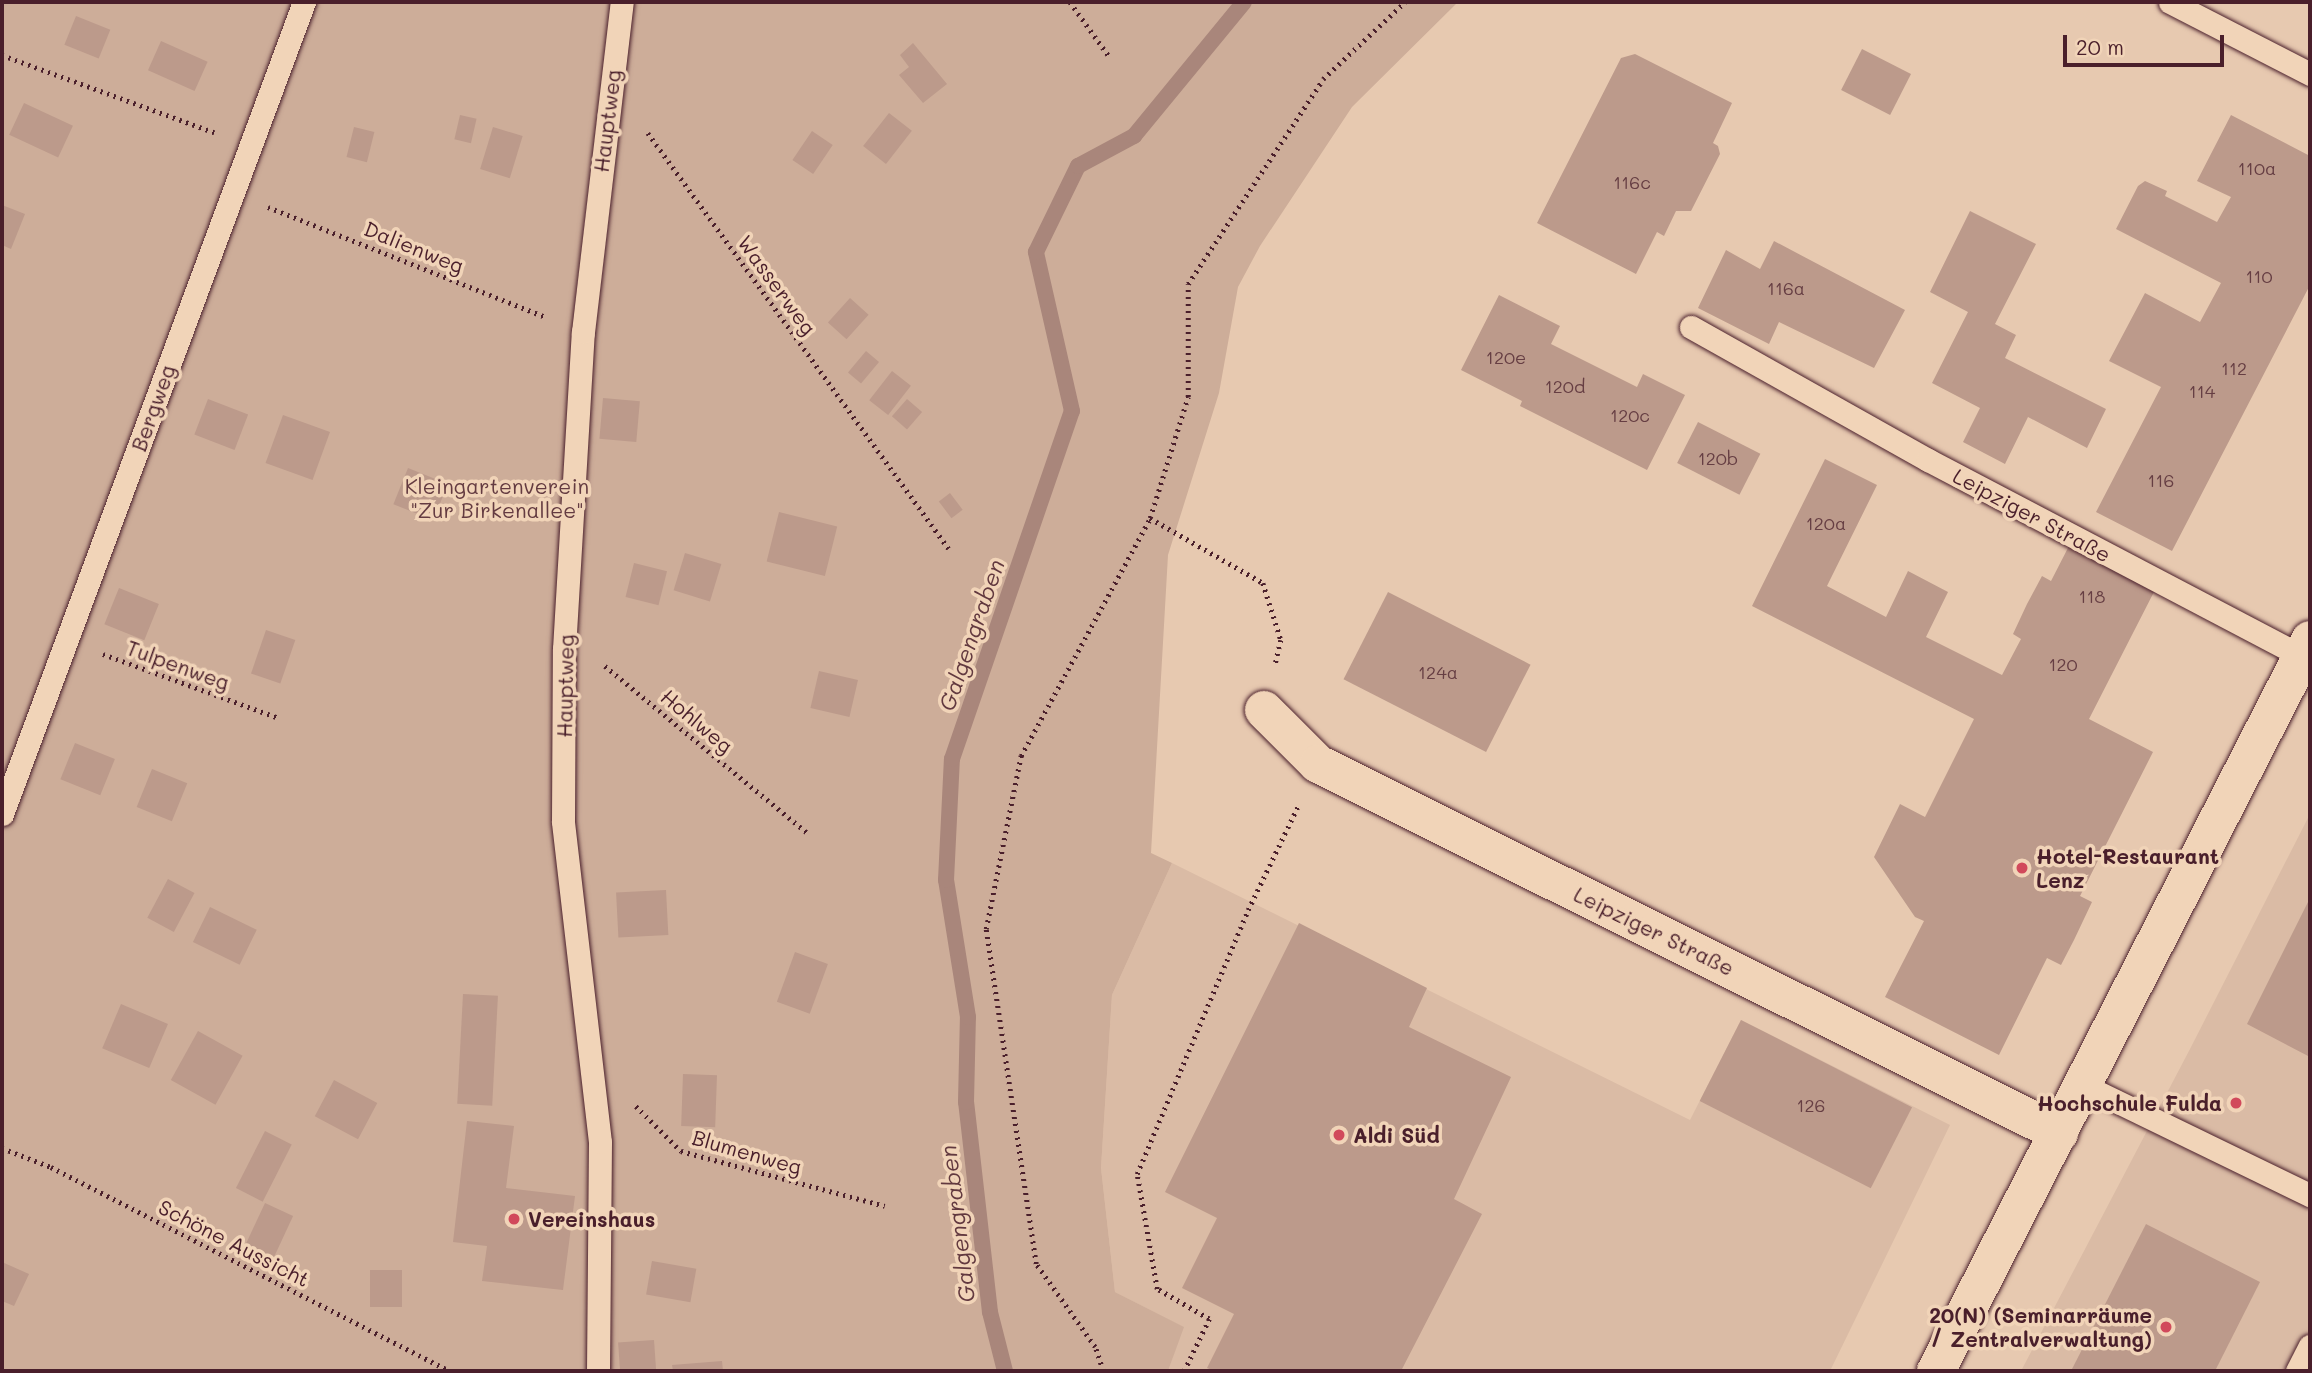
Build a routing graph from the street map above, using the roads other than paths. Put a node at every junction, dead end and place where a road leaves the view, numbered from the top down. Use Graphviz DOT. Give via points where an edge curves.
graph roads {
  1 [pos="304,2"];
  2 [pos="621,2"];
  3 [pos="2171,2"];
  4 [pos="2310,74"];
  5 [pos="1691,327"];
  6 [pos="2306,648"];
  7 [pos="1264,710"];
  8 [pos="2,814"];
  9 [pos="2083,1085"];
  10 [pos="2059,1133"];
  11 [pos="2310,1195"];
  12 [pos="2310,1346"];
  13 [pos="598,1371"];
  14 [pos="1936,1371"];
  15 [pos="2297,1371"];
  1 -- 8 [label="lane, Bergweg"];
  2 -- 13 [label="lane, Hauptweg" via="583,331 565,633 564,821 600,1142"];
  3 -- 4 [label="lane"];
  5 -- 6 [label="lane, Leipziger Straße" via="1941,467"];
  6 -- 9 [label="street, Leipziger Straße"];
  7 -- 10 [label="street, Leipziger Straße" via="1318,764"];
  9 -- 10 [label="street, Leipziger Straße"];
  9 -- 11 [label="lane"];
  10 -- 14 [label="street, Leipziger Straße"];
  12 -- 15 [label="lane"];
}
